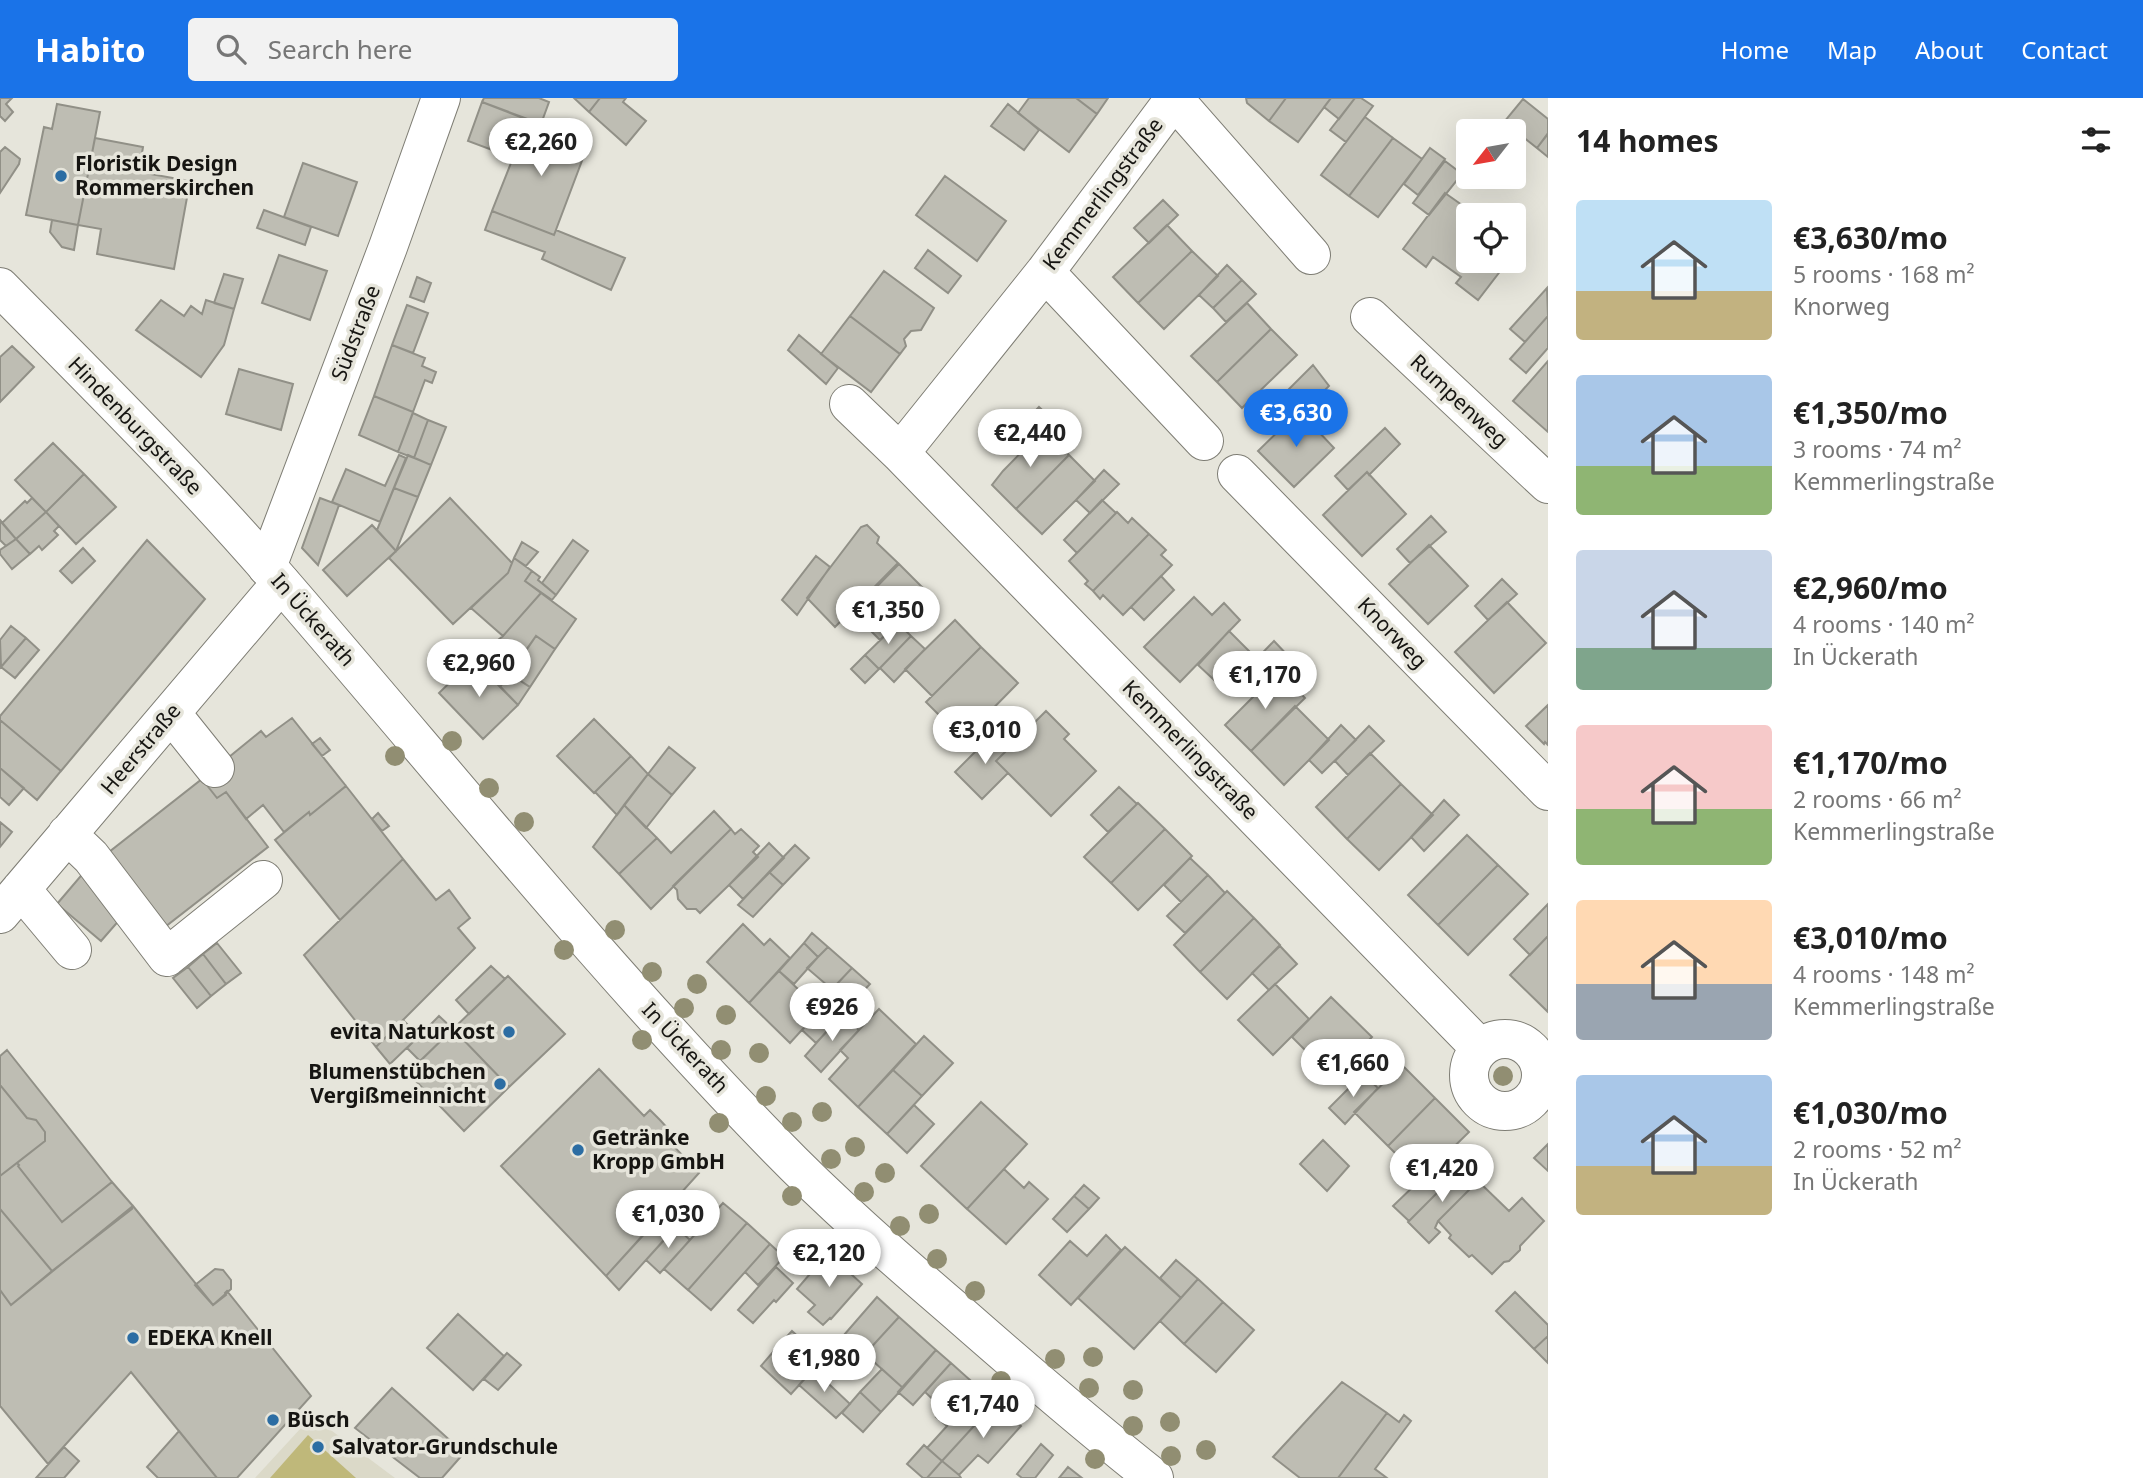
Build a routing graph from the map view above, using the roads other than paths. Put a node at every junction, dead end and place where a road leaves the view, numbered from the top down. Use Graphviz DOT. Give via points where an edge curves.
graph roads {
  1 [pos="441,98"];
  2 [pos="1175,99"];
  3 [pos="1311,256"];
  4 [pos="1045,272"];
  5 [pos="0,287"];
  6 [pos="1370,317"];
  7 [pos="849,404"];
  8 [pos="1204,441"];
  9 [pos="900,453"];
  10 [pos="1237,474"];
  11 [pos="1548,484"];
  12 [pos="274,575"];
  13 [pos="171,713"];
  14 [pos="215,768"];
  15 [pos="1548,791"];
  16 [pos="67,834"];
  17 [pos="263,880"];
  18 [pos="10,902"];
  19 [pos="72,950"];
  20 [pos="1480,1048"];
  21 [pos="1154,1478"];
  1 -- 12 [label="street, Südstraße"];
  2 -- 3 [label="street"];
  2 -- 4 [label="street, Kemmerlingstraße"];
  4 -- 8 [label="street"];
  4 -- 9 [label="street, Kemmerlingstraße"];
  5 -- 12 [label="street, Hindenburgstraße"];
  6 -- 11 [label="street, Rumpenweg"];
  7 -- 9 [label="street, Kemmerlingstraße"];
  9 -- 20 [label="street, Kemmerlingstraße"];
  10 -- 15 [label="street, Knorweg"];
  12 -- 13 [label="street, Heerstraße"];
  12 -- 21 [label="street, In Ückerath" via="622,980 774,1144 898,1261"];
  13 -- 14 [label="street"];
  13 -- 16 [label="street, Heerstraße"];
  16 -- 17 [label="street" via="91,857 167,957"];
  16 -- 18 [label="street, Heerstraße"];
  18 -- 19 [label="street"];
}
